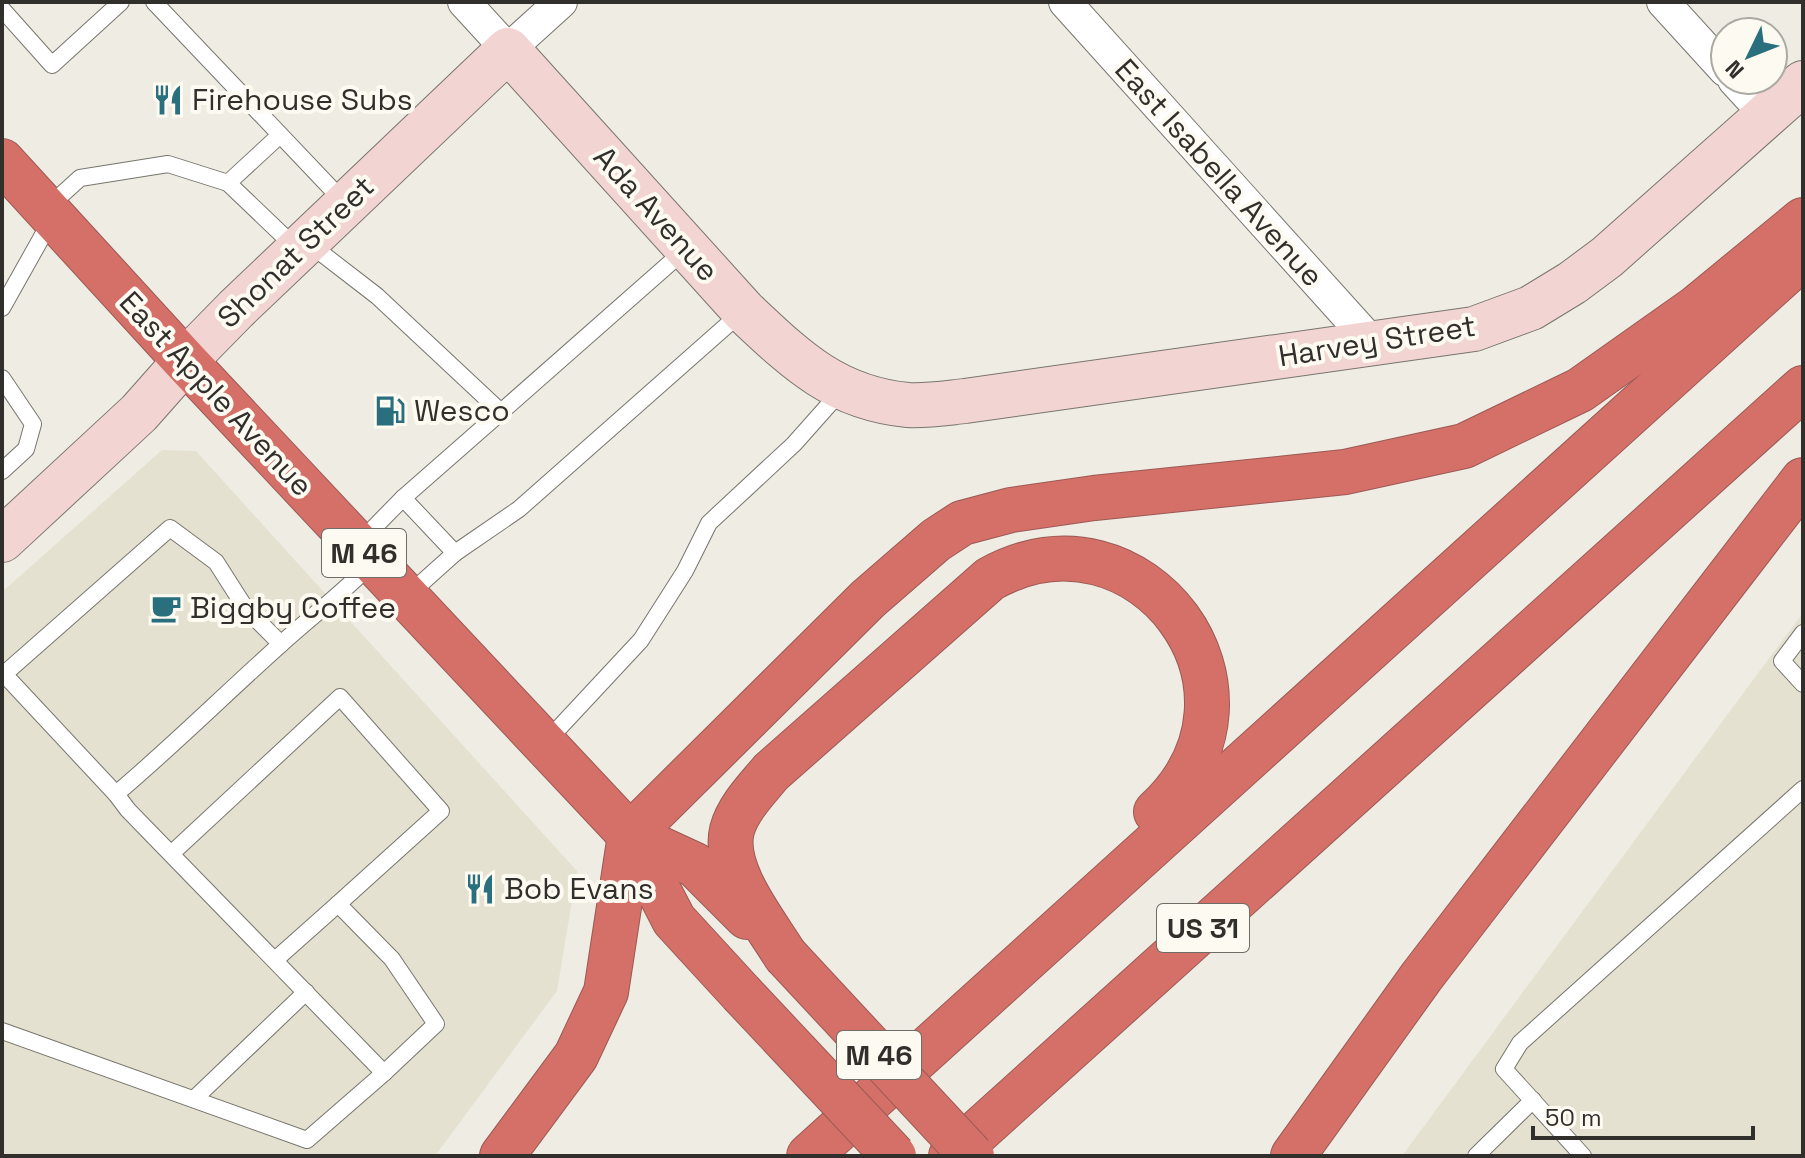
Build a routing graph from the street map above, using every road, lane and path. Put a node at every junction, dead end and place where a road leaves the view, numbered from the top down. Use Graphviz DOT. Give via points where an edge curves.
graph roads {
  1 [pos="121,2"];
  2 [pos="154,2"];
  3 [pos="464,2"];
  4 [pos="561,2"];
  5 [pos="1065,2"];
  6 [pos="1663,2"];
  7 [pos="2,9"];
  8 [pos="508,50"];
  9 [pos="1709,52"];
  10 [pos="1803,83"];
  11 [pos="1749,96"];
  12 [pos="1767,116"];
  13 [pos="280,135"];
  14 [pos="2,161"];
  15 [pos="228,183"];
  16 [pos="345,203"];
  17 [pos="49,213"];
  18 [pos="1803,220"];
  19 [pos="302,245"];
  20 [pos="687,248"];
  21 [pos="1803,257"];
  22 [pos="2,308"];
  23 [pos="744,311"];
  24 [pos="1374,345"];
  25 [pos="185,361"];
  26 [pos="2,378"];
  27 [pos="1803,388"];
  28 [pos="857,393"];
  29 [pos="501,412"];
  30 [pos="2,471"];
  31 [pos="1803,480"];
  32 [pos="403,498"];
  33 [pos="2,540"];
  34 [pos="455,553"];
  35 [pos="365,554"];
  36 [pos="406,597"];
  37 [pos="1803,633"];
  38 [pos="281,644"];
  39 [pos="3,674"];
  40 [pos="1803,684"];
  41 [pos="545,744"];
  42 [pos="1803,789"];
  43 [pos="116,794"];
  44 [pos="630,835"];
  45 [pos="171,854"];
  46 [pos="338,904"];
  47 [pos="785,955"];
  48 [pos="275,960"];
  49 [pos="306,992"];
  50 [pos="954,1024"];
  51 [pos="2,1031"];
  52 [pos="384,1073"];
  53 [pos="194,1099"];
  54 [pos="1533,1100"];
  55 [pos="305,1148"];
  56 [pos="502,1156"];
  57 [pos="809,1156"];
  58 [pos="894,1156"];
  59 [pos="951,1156"];
  60 [pos="972,1156"];
  61 [pos="1293,1156"];
  62 [pos="1476,1156"];
  63 [pos="1583,1156"];
  1 -- 7 [label="lane" via="52,65"];
  2 -- 13 [label="lane"];
  3 -- 8 [label="street, Ada Avenue"];
  4 -- 8 [label="street, Shonat Street"];
  5 -- 24 [label="street, East Isabella Avenue"];
  6 -- 9 [label="street"];
  8 -- 16 [label="street, Shonat Street"];
  8 -- 20 [label="street, Ada Avenue"];
  10 -- 12 [label="street, Harvey Street"];
  11 -- 12 [label="street"];
  12 -- 24 [label="street, Harvey Street" via="1607,257 1531,308 1474,329"];
  13 -- 15 [label="lane"];
  13 -- 16 [label="lane"];
  14 -- 17 [label="highway, East Apple Avenue / M 46"];
  15 -- 17 [label="lane" via="168,164 80,178"];
  15 -- 19 [label="lane"];
  16 -- 19 [label="street, Shonat Street"];
  17 -- 22 [label="lane"];
  17 -- 25 [label="highway, East Apple Avenue / M 46"];
  18 -- 44 [label="highway" via="1696,308 1580,390 1464,446 1345,472 1081,500 962,523 868,599"];
  19 -- 25 [label="street, Shonat Street"];
  19 -- 29 [label="lane" via="377,296"];
  20 -- 23 [label="street, Ada Avenue"];
  20 -- 29 [label="lane"];
  21 -- 50 [label="highway"];
  23 -- 28 [label="street, Ada Avenue" via="805,367"];
  23 -- 34 [label="lane" via="519,509"];
  24 -- 28 [label="street, Harvey Street" via="965,401 911,405"];
  25 -- 33 [label="street, Shonat Street" via="139,413"];
  25 -- 35 [label="highway, East Apple Avenue / M 46"];
  26 -- 30 [label="lane" via="33,424 26,449"];
  27 -- 59 [label="highway, US 31"];
  28 -- 41 [label="lane" via="709,523 641,640"];
  29 -- 32 [label="lane"];
  31 -- 61 [label="highway" via="1432,963"];
  32 -- 34 [label="lane"];
  32 -- 35 [label="lane"];
  34 -- 36 [label="lane"];
  35 -- 36 [label="highway, East Apple Avenue / M 46"];
  35 -- 38 [label="lane" via="346,589"];
  36 -- 41 [label="highway, East Apple Avenue / M 46"];
  37 -- 40 [label="lane" via="1782,661"];
  38 -- 39 [label="lane" via="246,609 216,562 170,528"];
  38 -- 43 [label="lane"];
  39 -- 43 [label="lane"];
  41 -- 44 [label="highway, East Apple Avenue / M 46"];
  42 -- 54 [label="lane" via="1520,1043 1504,1069"];
  43 -- 45 [label="lane"];
  44 -- 47 [label="highway, East Apple Avenue / M 46" via="695,865"];
  44 -- 56 [label="highway" via="606,992 576,1056"];
  44 -- 58 [label="highway, East Apple Avenue / M 46, bridge" via="674,920"];
  45 -- 46 [label="lane" via="340,697 441,811"];
  45 -- 48 [label="lane"];
  46 -- 48 [label="lane"];
  46 -- 52 [label="lane" via="392,959 436,1024"];
  47 -- 50 [label="highway" via="740,881 731,851 732,829 748,800 771,772 990,579 1033,560 1102,565 1141,581 1189,632 1209,697 1206,729 1194,765 1174,795 1034,923"];
  47 -- 60 [label="highway, East Apple Avenue / M 46, bridge"];
  48 -- 49 [label="lane"];
  49 -- 52 [label="lane"];
  49 -- 53 [label="lane"];
  50 -- 57 [label="highway"];
  51 -- 53 [label="lane"];
  52 -- 55 [label="lane"];
  53 -- 55 [label="lane"];
  54 -- 62 [label="lane"];
  54 -- 63 [label="lane"];
}
